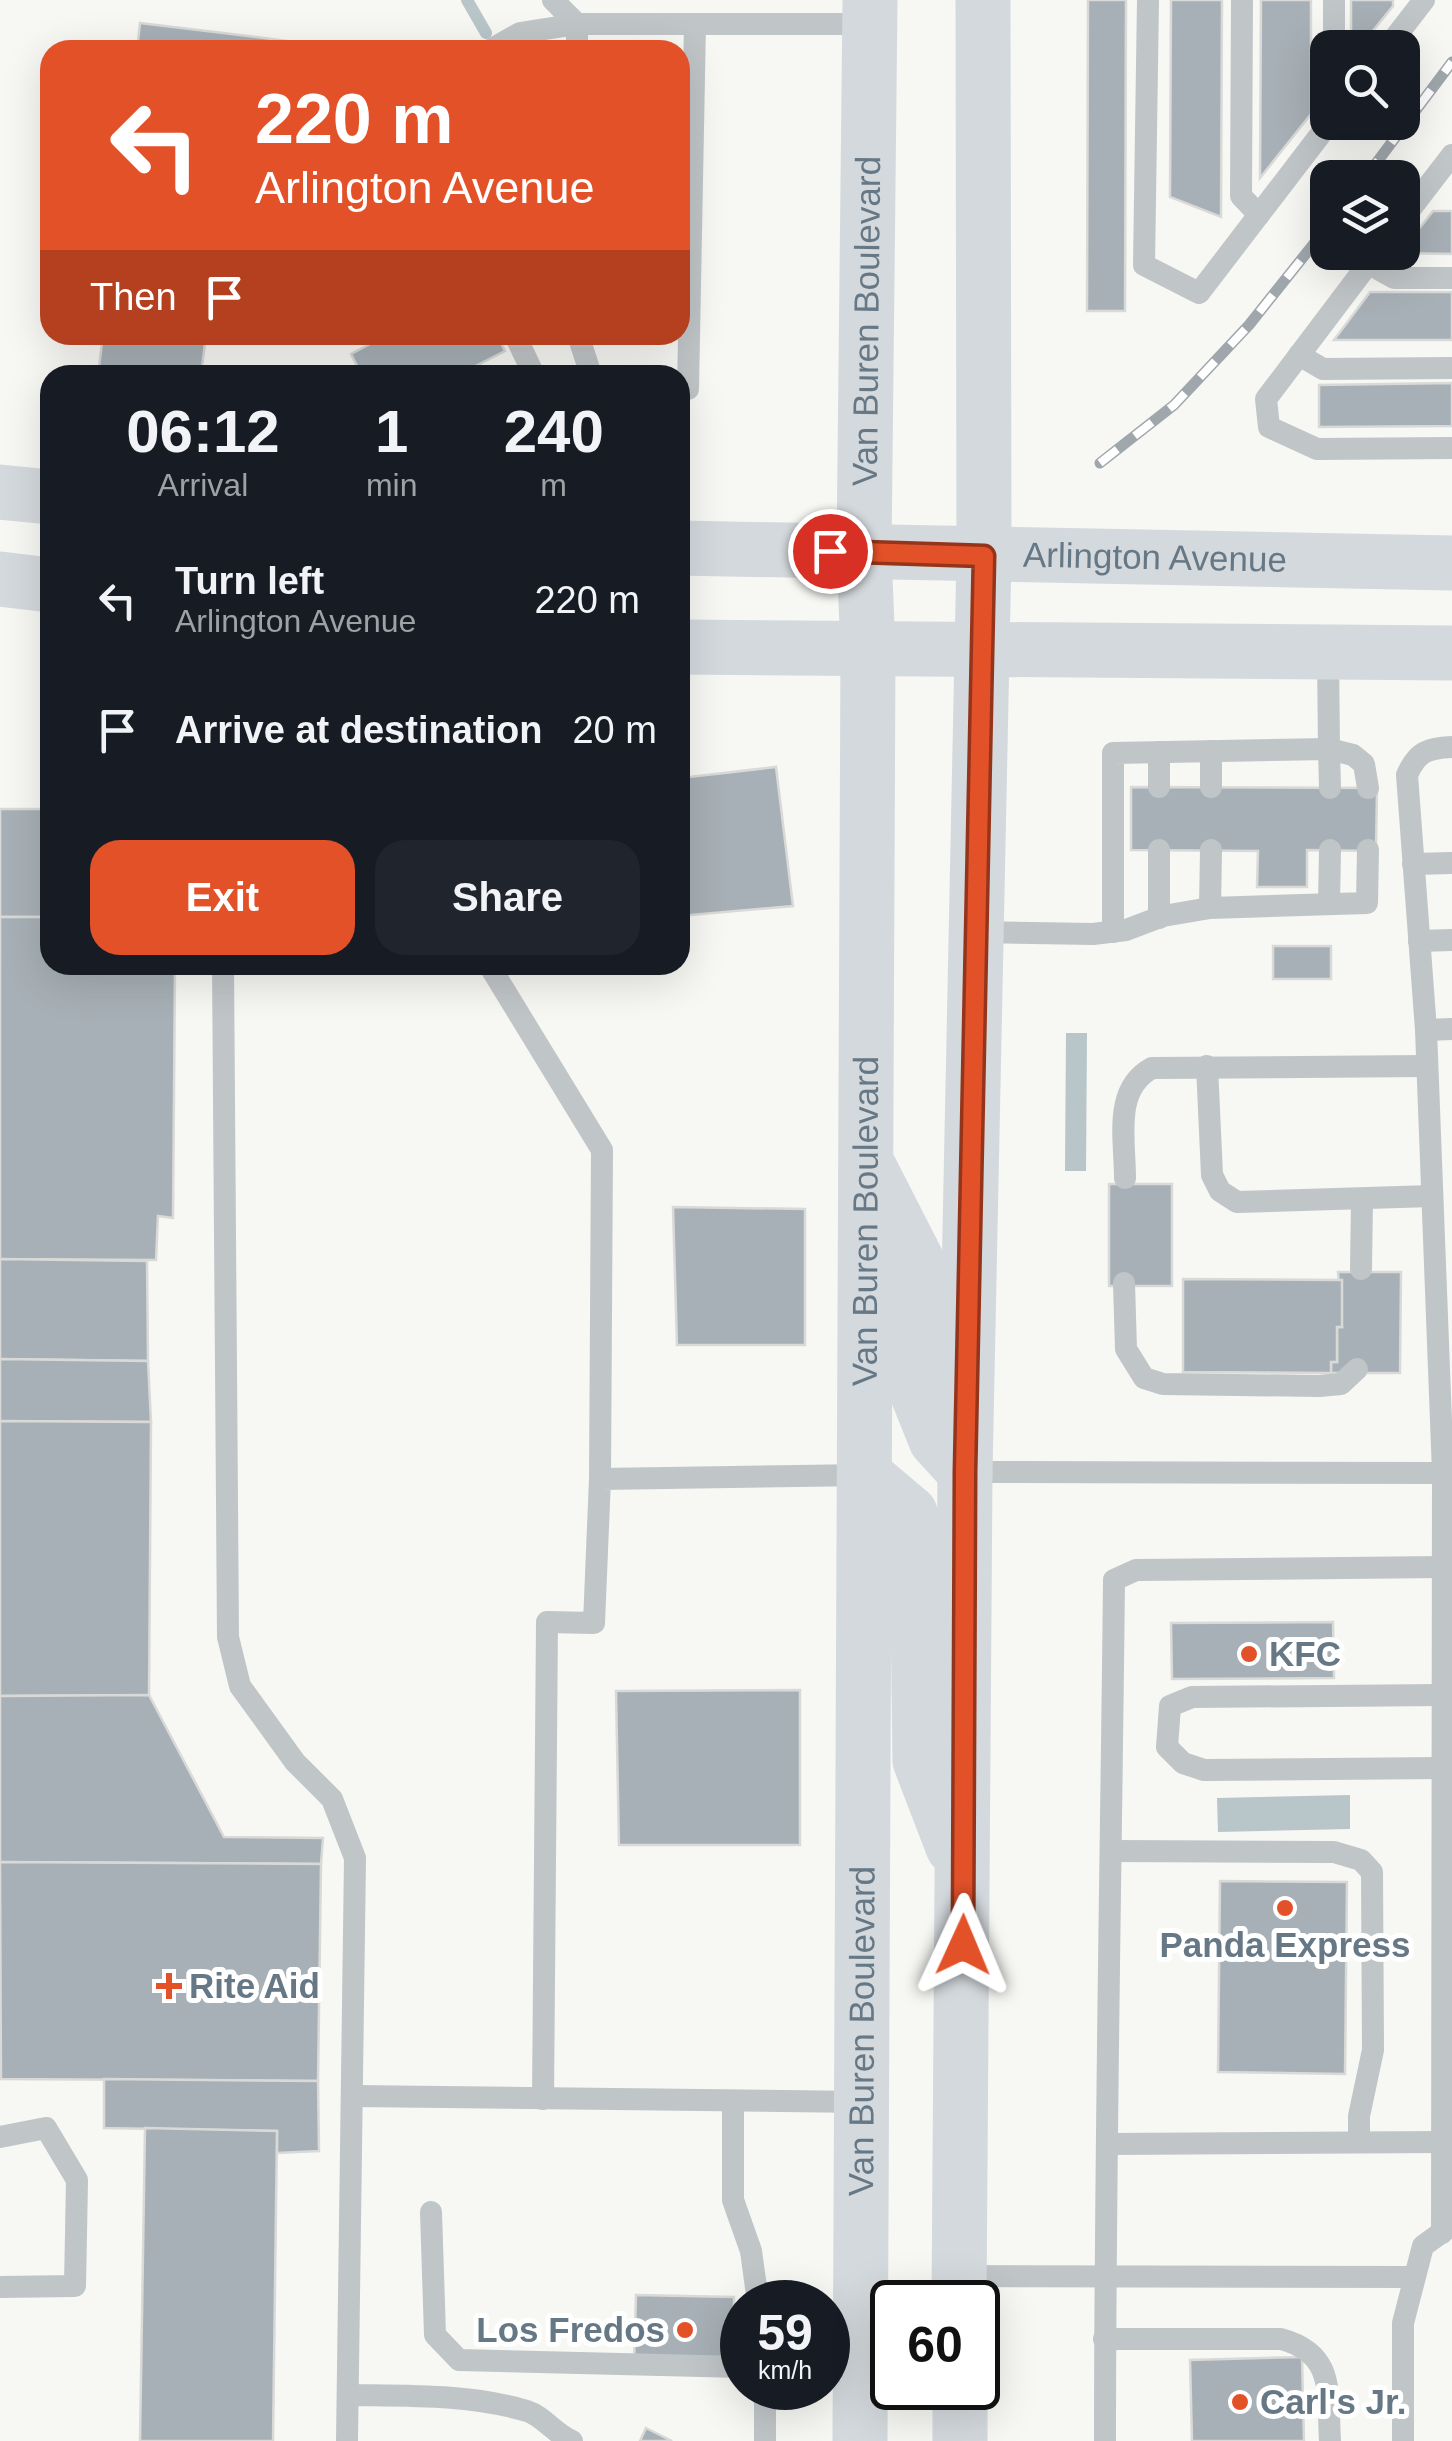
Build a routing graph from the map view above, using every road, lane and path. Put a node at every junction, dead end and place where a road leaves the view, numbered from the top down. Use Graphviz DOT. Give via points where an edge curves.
graph roads {
  1 [pos="554,0"];
  2 [pos="983,0"];
  3 [pos="1148,0"];
  4 [pos="1242,0"];
  5 [pos="1334,0"];
  6 [pos="1424,0"];
  7 [pos="870,12"];
  8 [pos="577,24"];
  9 [pos="695,24"];
  10 [pos="1334,30"];
  11 [pos="1401,30"];
  12 [pos="508,40"];
  13 [pos="577,40"];
  14 [pos="1316,140"];
  15 [pos="1452,155"];
  16 [pos="1428,186"];
  17 [pos="1452,194"];
  18 [pos="1420,196"];
  19 [pos="1259,215"];
  20 [pos="1364,270"];
  21 [pos="1386,270"];
  22 [pos="1452,278"];
  23 [pos="690,285"];
  24 [pos="1298,356"];
  25 [pos="1452,368"];
  26 [pos="1452,448"];
  27 [pos="0,492"];
  28 [pos="40,496"];
  29 [pos="690,548"];
  30 [pos="864,552"];
  31 [pos="984,556"];
  32 [pos="1452,564"];
  33 [pos="0,578"];
  34 [pos="40,584"];
  35 [pos="690,647"];
  36 [pos="868,651"];
  37 [pos="980,652"];
  38 [pos="1328,653"];
  39 [pos="1452,654"];
  40 [pos="1452,747"];
  41 [pos="1329,749"];
  42 [pos="1211,751"];
  43 [pos="1159,752"];
  44 [pos="1159,786"];
  45 [pos="1211,787"];
  46 [pos="1330,788"];
  47 [pos="1368,788"];
  48 [pos="1159,850"];
  49 [pos="1211,850"];
  50 [pos="1330,850"];
  51 [pos="1368,850"];
  52 [pos="1452,863"];
  53 [pos="1413,864"];
  54 [pos="1329,903"];
  55 [pos="1210,908"];
  56 [pos="1158,918"];
  57 [pos="975,932"];
  58 [pos="1113,932"];
  59 [pos="1452,940"];
  60 [pos="1419,941"];
  61 [pos="223,975"];
  62 [pos="495,975"];
  63 [pos="1452,1029"];
  64 [pos="1426,1030"];
  65 [pos="1207,1066"];
  66 [pos="1427,1066"];
  67 [pos="866,1162"];
  68 [pos="1125,1178"];
  69 [pos="1432,1196"];
  70 [pos="1362,1199"];
  71 [pos="1360,1269"];
  72 [pos="1124,1283"];
  73 [pos="1357,1369"];
  74 [pos="965,1472"];
  75 [pos="1448,1473"];
  76 [pos="865,1474"];
  77 [pos="600,1480"];
  78 [pos="1443,1567"];
  79 [pos="1442,1695"];
  80 [pos="1442,1768"];
  81 [pos="1111,1851"];
  82 [pos="964,1878"];
  83 [pos="352,2096"];
  84 [pos="543,2099"];
  85 [pos="733,2101"];
  86 [pos="863,2102"];
  87 [pos="0,2137"];
  88 [pos="1359,2142"];
  89 [pos="1442,2142"];
  90 [pos="1109,2144"];
  91 [pos="431,2212"];
  92 [pos="1447,2229"];
  93 [pos="1103,2276"];
  94 [pos="1414,2277"];
  95 [pos="755,2280"];
  96 [pos="959,2280"];
  97 [pos="1000,2286"];
  98 [pos="0,2287"];
  99 [pos="1104,2339"];
  100 [pos="720,2366"];
  101 [pos="348,2395"];
  102 [pos="766,2410"];
  103 [pos="960,2410"];
  104 [pos="348,2441"];
  105 [pos="572,2441"];
  106 [pos="765,2441"];
  107 [pos="860,2441"];
  108 [pos="960,2441"];
  109 [pos="1105,2441"];
  110 [pos="1330,2441"];
  111 [pos="1403,2441"];
  1 -- 8 [label="lane"];
  2 -- 31 [label="main road"];
  3 -- 19 [label="lane" via="1144,264 1199,293"];
  4 -- 19 [label="lane" via="1241,196"];
  5 -- 10 [label="lane"];
  6 -- 11 [label="lane"];
  7 -- 9 [label="lane"];
  7 -- 30 [label="main road, Van Buren Boulevard"];
  8 -- 9 [label="lane"];
  8 -- 12 [label="lane"];
  8 -- 13 [label="lane"];
  9 -- 23 [label="lane"];
  14 -- 19 [label="lane"];
  15 -- 16 [label="lane"];
  16 -- 17 [label="lane"];
  16 -- 18 [label="lane"];
  20 -- 24 [label="lane"];
  21 -- 22 [label="lane" via="1394,278"];
  24 -- 25 [label="lane" via="1324,369"];
  24 -- 26 [label="lane" via="1266,398 1269,427 1317,449"];
  27 -- 28 [label="main road"];
  29 -- 30 [label="main road, Arlington Avenue"];
  30 -- 31 [label="main road, Arlington Avenue"];
  30 -- 36 [label="main road, Van Buren Boulevard"];
  31 -- 32 [label="main road, Arlington Avenue"];
  31 -- 37 [label="main road"];
  33 -- 34 [label="main road"];
  35 -- 36 [label="main road"];
  36 -- 37 [label="main road"];
  36 -- 67 [label="main road, Van Buren Boulevard"];
  37 -- 38 [label="main road"];
  37 -- 57 [label="main road"];
  38 -- 39 [label="main road"];
  38 -- 41 [label="lane"];
  40 -- 53 [label="lane" via="1416,756 1408,775"];
  41 -- 42 [label="lane"];
  41 -- 46 [label="lane"];
  41 -- 47 [label="lane" via="1364,764"];
  42 -- 43 [label="lane"];
  42 -- 45 [label="lane"];
  43 -- 44 [label="lane"];
  43 -- 58 [label="lane" via="1114,752"];
  48 -- 56 [label="lane"];
  49 -- 55 [label="lane"];
  50 -- 54 [label="lane"];
  51 -- 54 [label="lane" via="1367,903"];
  52 -- 53 [label="lane"];
  53 -- 60 [label="lane"];
  54 -- 55 [label="lane"];
  55 -- 56 [label="lane"];
  56 -- 58 [label="lane"];
  57 -- 58 [label="lane"];
  57 -- 74 [label="main road"];
  59 -- 60 [label="lane"];
  60 -- 64 [label="lane"];
  61 -- 83 [label="lane" via="228,1637 240,1686 332,1800 355,1858"];
  62 -- 77 [label="lane" via="602,1150"];
  63 -- 64 [label="lane"];
  64 -- 66 [label="lane"];
  65 -- 66 [label="lane"];
  65 -- 68 [label="lane" via="1152,1068 1136,1077 1125,1109"];
  65 -- 70 [label="lane" via="1212,1175 1220,1190 1237,1202 1261,1204"];
  66 -- 69 [label="lane"];
  67 -- 74 [label="main road" via="917,1262 918,1396 936,1440"];
  67 -- 76 [label="main road, Van Buren Boulevard"];
  69 -- 70 [label="lane"];
  69 -- 75 [label="lane"];
  70 -- 71 [label="lane"];
  72 -- 73 [label="lane" via="1126,1349 1144,1378 1163,1384 1319,1386 1341,1384"];
  74 -- 75 [label="lane"];
  74 -- 82 [label="main road"];
  75 -- 78 [label="lane"];
  76 -- 77 [label="lane"];
  76 -- 82 [label="main road" via="910,1514 917,1534 920,1760"];
  76 -- 86 [label="main road, Van Buren Boulevard"];
  77 -- 84 [label="lane" via="594,1623 547,1622"];
  78 -- 79 [label="lane"];
  78 -- 81 [label="lane" via="1136,1570 1114,1580"];
  79 -- 80 [label="lane"];
  79 -- 80 [label="lane" via="1192,1697 1170,1706 1166,1730 1167,1747 1183,1763 1204,1770"];
  80 -- 89 [label="lane"];
  81 -- 88 [label="lane" via="1334,1852 1360,1860 1372,1872 1373,2050"];
  81 -- 90 [label="lane"];
  82 -- 96 [label="main road"];
  83 -- 84 [label="lane"];
  83 -- 101 [label="lane"];
  84 -- 85 [label="lane"];
  85 -- 86 [label="lane"];
  85 -- 95 [label="lane" via="733,2200"];
  86 -- 107 [label="main road, Van Buren Boulevard"];
  87 -- 98 [label="lane" via="46,2128 77,2180 76,2286"];
  88 -- 89 [label="lane"];
  88 -- 90 [label="lane"];
  89 -- 92 [label="lane"];
  90 -- 93 [label="lane"];
  91 -- 100 [label="lane" via="435,2335 459,2360"];
  92 -- 94 [label="lane" via="1423,2246"];
  93 -- 94 [label="lane"];
  93 -- 97 [label="lane"];
  93 -- 99 [label="lane"];
  94 -- 111 [label="lane" via="1403,2323"];
  99 -- 109 [label="lane"];
  99 -- 110 [label="lane" via="1281,2339 1303,2345 1324,2366"];
  101 -- 104 [label="lane"];
  101 -- 105 [label="lane" via="454,2396 532,2412"];
  102 -- 106 [label="lane"];
  103 -- 108 [label="main road"];
}
